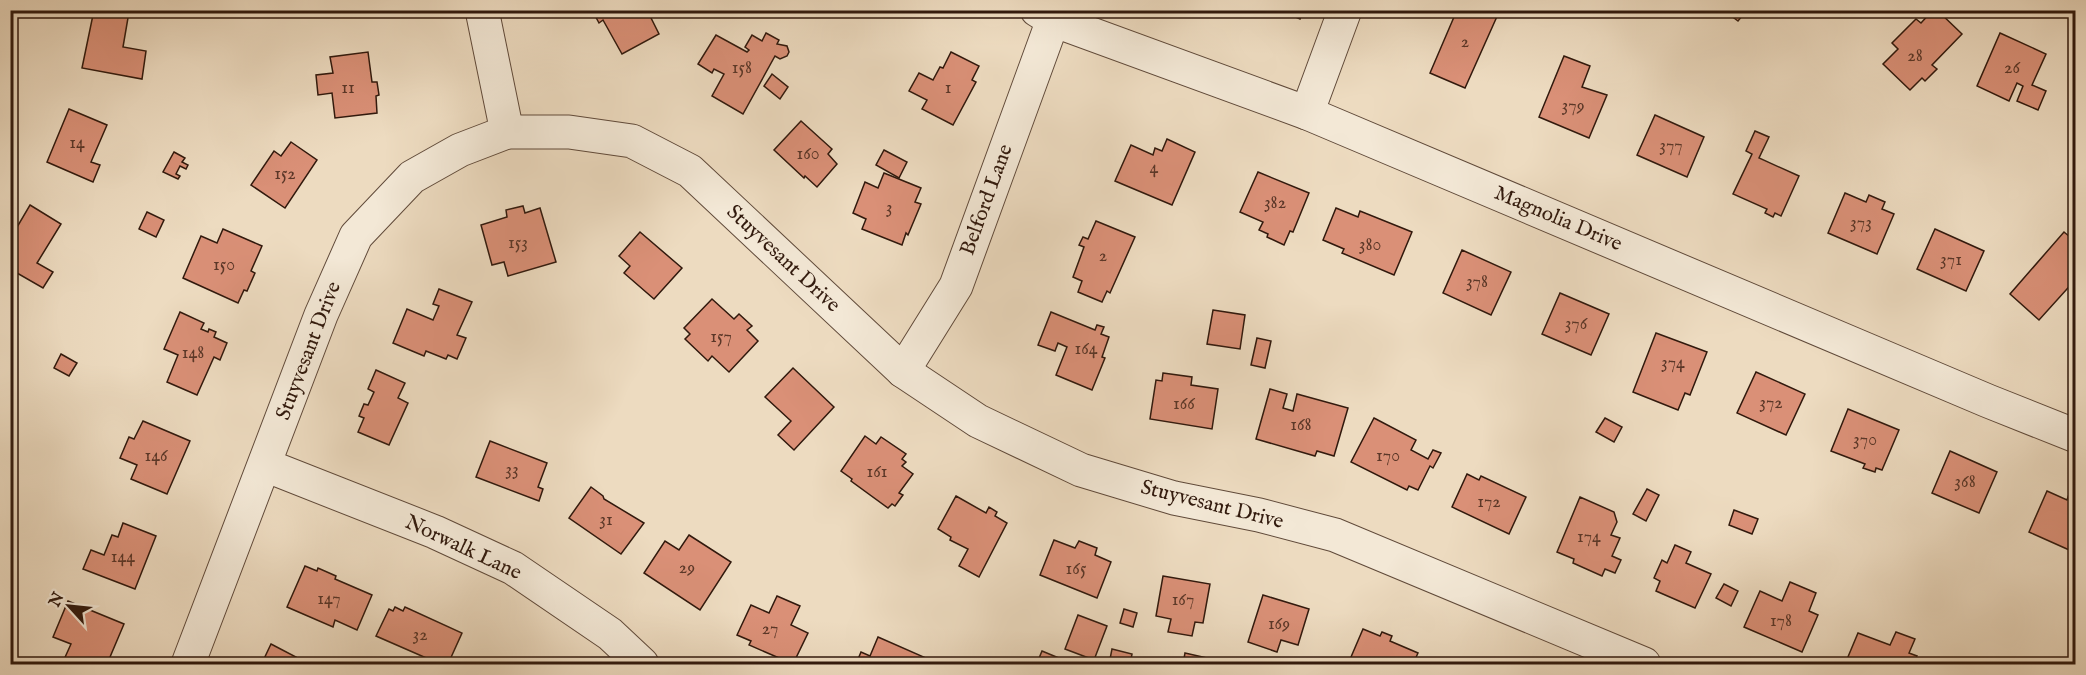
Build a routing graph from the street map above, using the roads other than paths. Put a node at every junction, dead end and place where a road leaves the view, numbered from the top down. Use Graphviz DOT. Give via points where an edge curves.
graph roads {
  1 [pos="483,10"];
  2 [pos="1345,10"];
  3 [pos="1045,15"];
  4 [pos="1307,113"];
  5 [pos="507,132"];
  6 [pos="903,371"];
  7 [pos="2076,436"];
  8 [pos="265,465"];
  9 [pos="188,664"];
  10 [pos="642,664"];
  11 [pos="1644,664"];
  1 -- 5 [label="street"];
  2 -- 4 [label="street"];
  3 -- 4 [label="street, Magnolia Drive"];
  3 -- 6 [label="street, Belford Lane" via="956,286"];
  4 -- 7 [label="street, Magnolia Drive"];
  5 -- 6 [label="street, Stuyvesant Drive" via="569,132 632,141 690,171"];
  5 -- 8 [label="street, Stuyvesant Drive" via="460,150 412,177 356,236 321,315"];
  6 -- 11 [label="street, Stuyvesant Drive" via="978,421 1081,470 1174,498 1335,535"];
  8 -- 9 [label="street, Stuyvesant Drive"];
  8 -- 10 [label="street, Norwalk Lane" via="435,532 513,568 610,634"];
}
